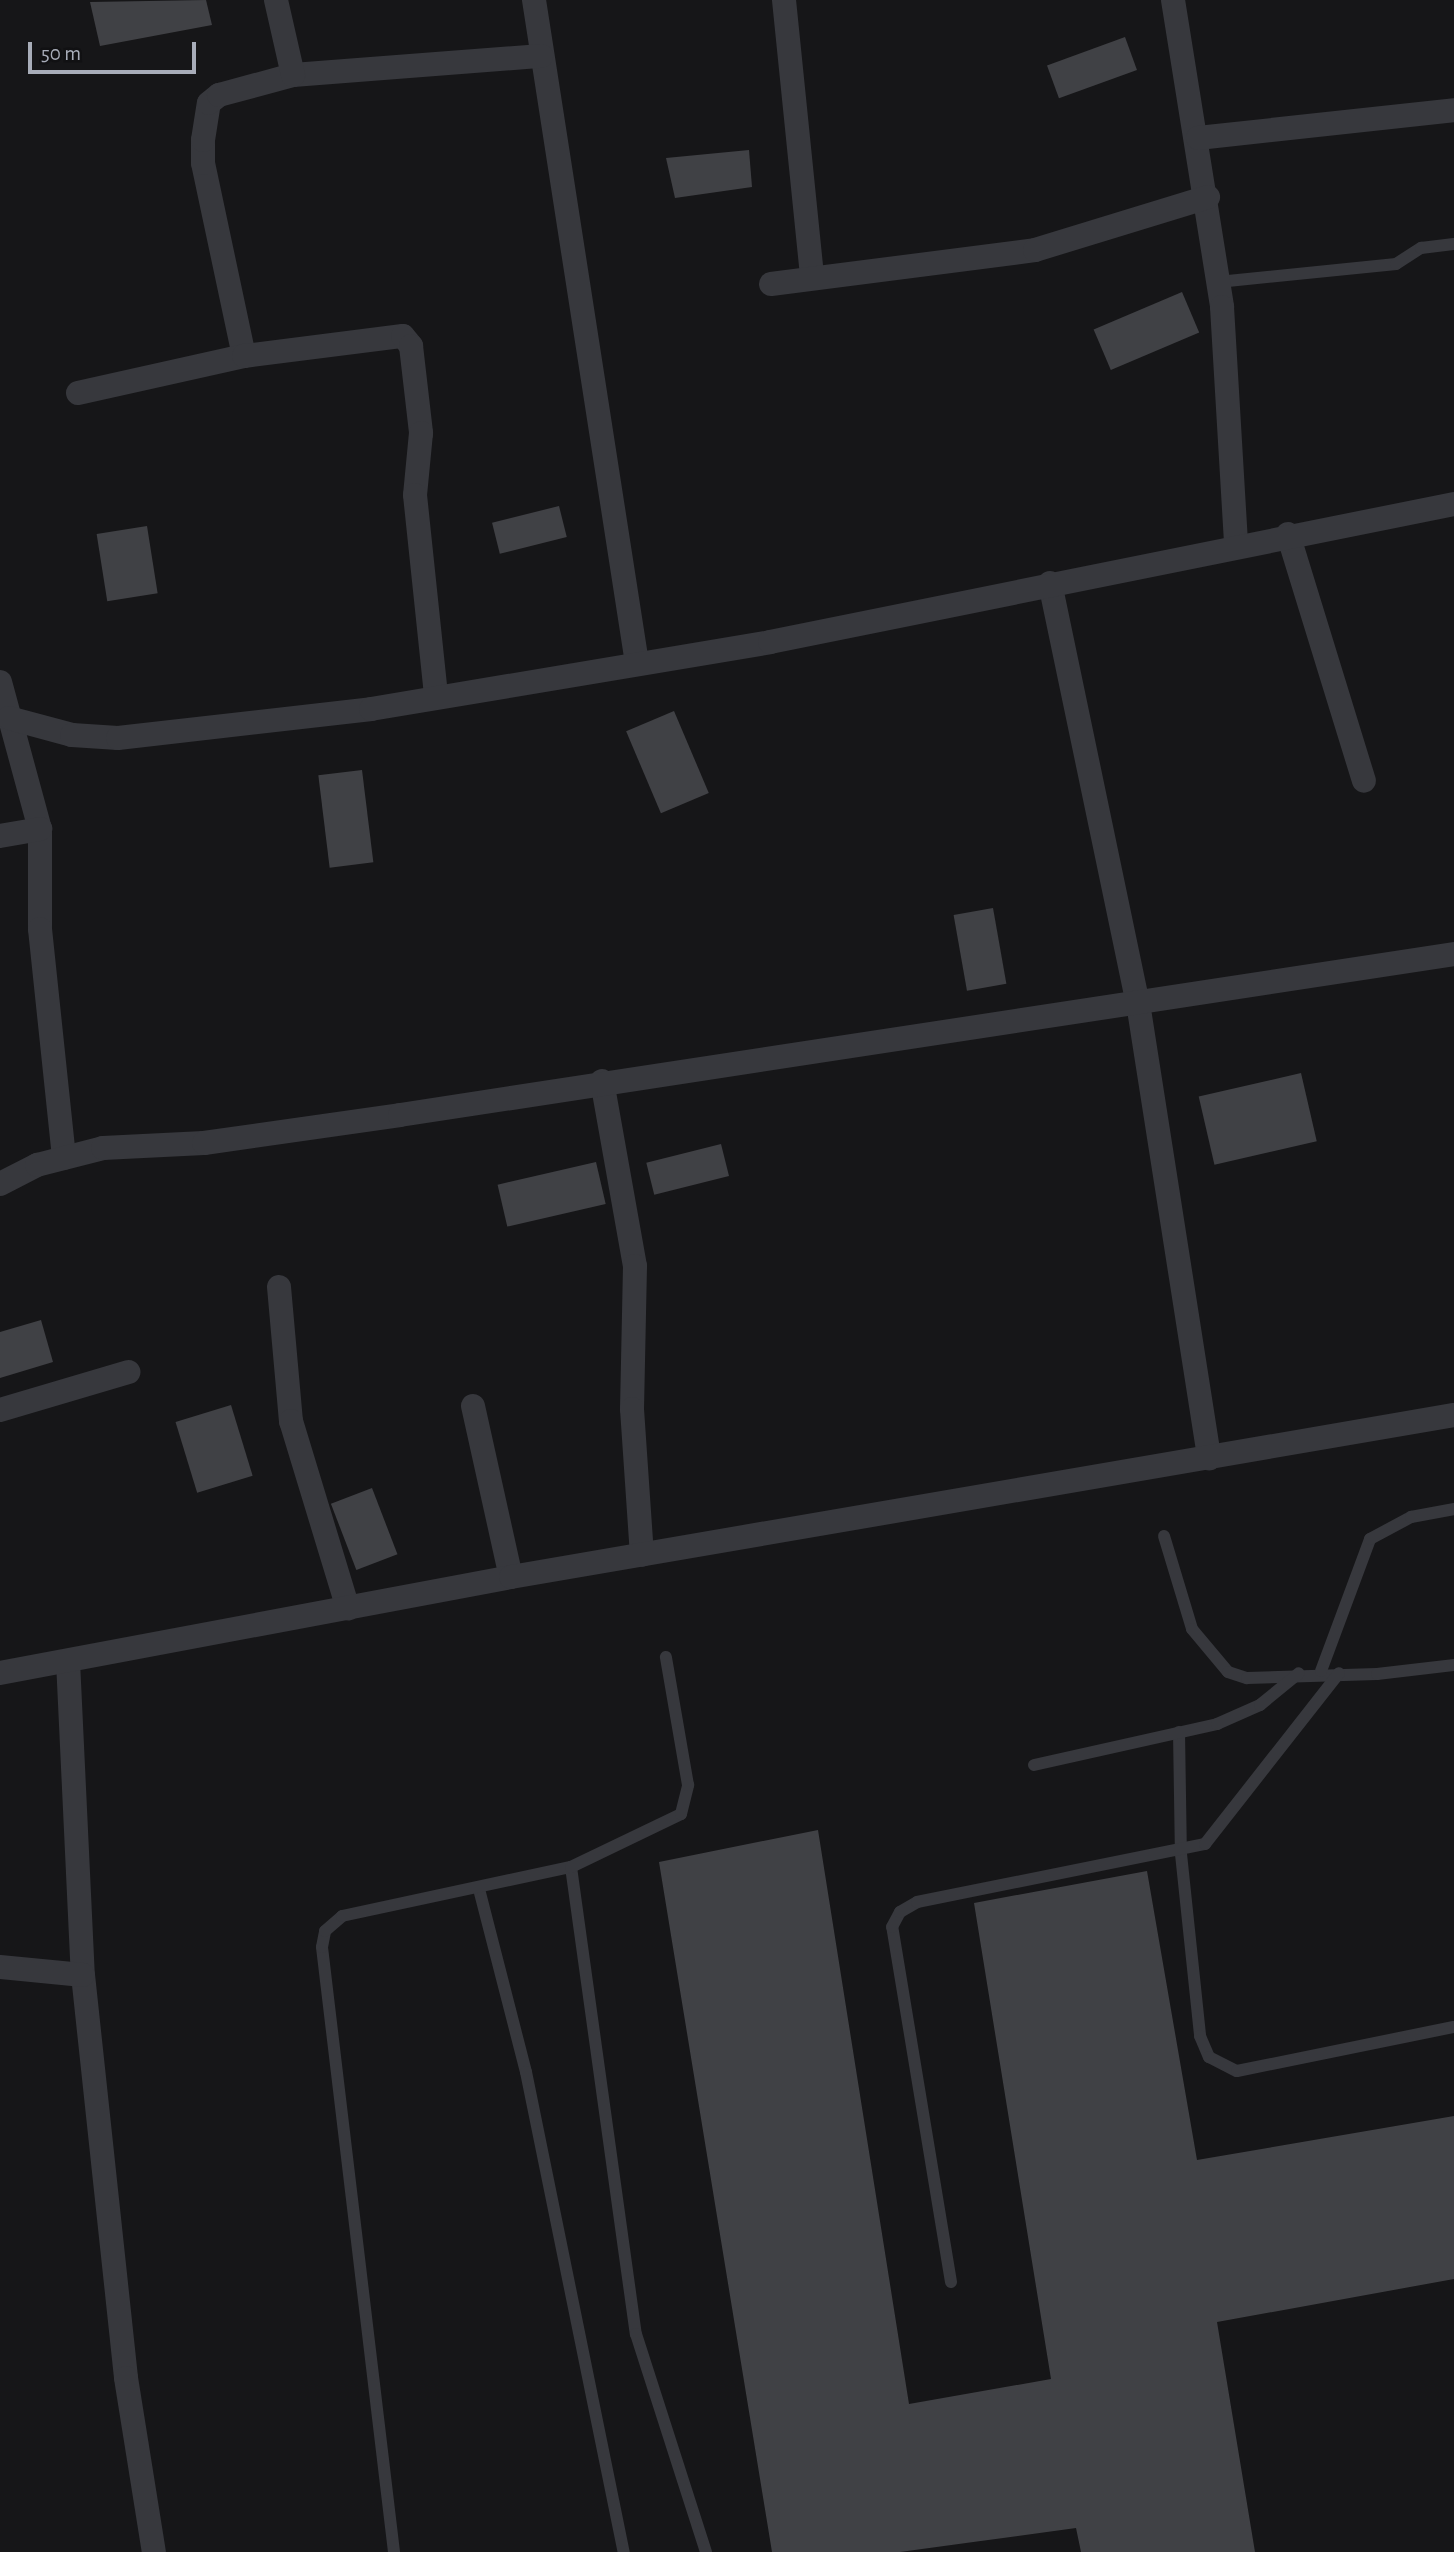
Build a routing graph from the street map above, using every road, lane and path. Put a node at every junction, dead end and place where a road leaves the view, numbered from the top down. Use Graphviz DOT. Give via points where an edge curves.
graph roads {
  1 [pos="276,0"];
  2 [pos="534,0"];
  3 [pos="784,0"];
  4 [pos="1173,0"];
  5 [pos="541,56"];
  6 [pos="293,75"];
  7 [pos="1454,110"];
  8 [pos="1198,138"];
  9 [pos="1208,197"];
  10 [pos="1454,244"];
  11 [pos="812,278"];
  12 [pos="1218,282"];
  13 [pos="771,284"];
  14 [pos="244,356"];
  15 [pos="78,393"];
  16 [pos="1454,504"];
  17 [pos="1288,534"];
  18 [pos="1236,544"];
  19 [pos="1051,583"];
  20 [pos="637,663"];
  21 [pos="0,682"];
  22 [pos="436,695"];
  23 [pos="9,718"];
  24 [pos="1364,780"];
  25 [pos="40,829"];
  26 [pos="0,836"];
  27 [pos="1454,954"];
  28 [pos="1138,1003"];
  29 [pos="602,1081"];
  30 [pos="64,1158"];
  31 [pos="0,1184"];
  32 [pos="279,1287"];
  33 [pos="128,1372"];
  34 [pos="473,1406"];
  35 [pos="0,1410"];
  36 [pos="1454,1415"];
  37 [pos="1209,1458"];
  38 [pos="1454,1509"];
  39 [pos="1164,1536"];
  40 [pos="642,1555"];
  41 [pos="511,1577"];
  42 [pos="348,1609"];
  43 [pos="666,1657"];
  44 [pos="68,1661"];
  45 [pos="1454,1665"];
  46 [pos="1321,1671"];
  47 [pos="1300,1672"];
  48 [pos="0,1673"];
  49 [pos="1339,1673"];
  50 [pos="1179,1732"];
  51 [pos="1034,1765"];
  52 [pos="1181,1854"];
  53 [pos="571,1867"];
  54 [pos="479,1889"];
  55 [pos="0,1967"];
  56 [pos="83,1975"];
  57 [pos="1454,2027"];
  58 [pos="951,2282"];
  59 [pos="155,2552"];
  60 [pos="394,2552"];
  61 [pos="624,2552"];
  62 [pos="706,2552"];
  1 -- 6 [label="street"];
  2 -- 5 [label="street"];
  3 -- 11 [label="street"];
  4 -- 8 [label="street"];
  5 -- 6 [label="street"];
  5 -- 20 [label="street"];
  6 -- 14 [label="street" via="209,103 203,163"];
  7 -- 8 [label="street"];
  8 -- 9 [label="street"];
  9 -- 11 [label="street" via="1035,250"];
  9 -- 12 [label="street"];
  10 -- 12 [label="lane" via="1421,248 1396,264"];
  11 -- 13 [label="street"];
  12 -- 18 [label="street"];
  14 -- 15 [label="street"];
  14 -- 22 [label="street" via="392,334 411,346 421,433 415,495"];
  16 -- 17 [label="street"];
  17 -- 18 [label="street"];
  17 -- 24 [label="street"];
  18 -- 19 [label="street"];
  19 -- 20 [label="street"];
  19 -- 28 [label="street"];
  20 -- 22 [label="street"];
  21 -- 23 [label="street"];
  22 -- 23 [label="street" via="371,709 118,738 72,735"];
  23 -- 25 [label="street"];
  25 -- 26 [label="street"];
  25 -- 30 [label="street" via="40,929"];
  27 -- 28 [label="street"];
  28 -- 29 [label="street"];
  28 -- 37 [label="street"];
  29 -- 30 [label="street" via="400,1115 204,1143 103,1148"];
  29 -- 40 [label="street" via="635,1266 632,1409"];
  30 -- 31 [label="street"];
  32 -- 42 [label="street" via="291,1421"];
  33 -- 35 [label="street"];
  34 -- 41 [label="street"];
  36 -- 37 [label="street"];
  37 -- 40 [label="street"];
  38 -- 46 [label="lane" via="1411,1517 1370,1539"];
  39 -- 47 [label="lane" via="1192,1629 1212,1661 1247,1678"];
  40 -- 41 [label="street"];
  41 -- 42 [label="street"];
  42 -- 44 [label="street"];
  43 -- 53 [label="lane" via="688,1785 681,1814"];
  44 -- 48 [label="street"];
  44 -- 56 [label="street"];
  45 -- 49 [label="lane"];
  46 -- 47 [label="lane"];
  46 -- 49 [label="lane"];
  47 -- 50 [label="lane" via="1239,1716"];
  49 -- 52 [label="lane" via="1219,1831"];
  50 -- 51 [label="lane"];
  50 -- 52 [label="lane"];
  52 -- 57 [label="lane" via="1200,2036 1209,2057 1222,2068 1237,2071"];
  52 -- 58 [label="lane" via="917,1902 892,1927"];
  53 -- 54 [label="lane"];
  53 -- 62 [label="lane" via="636,2334"];
  54 -- 60 [label="lane" via="342,1916 325,1931 322,1947"];
  54 -- 61 [label="lane" via="526,2072"];
  55 -- 56 [label="street"];
  56 -- 59 [label="street" via="126,2378"];
}
